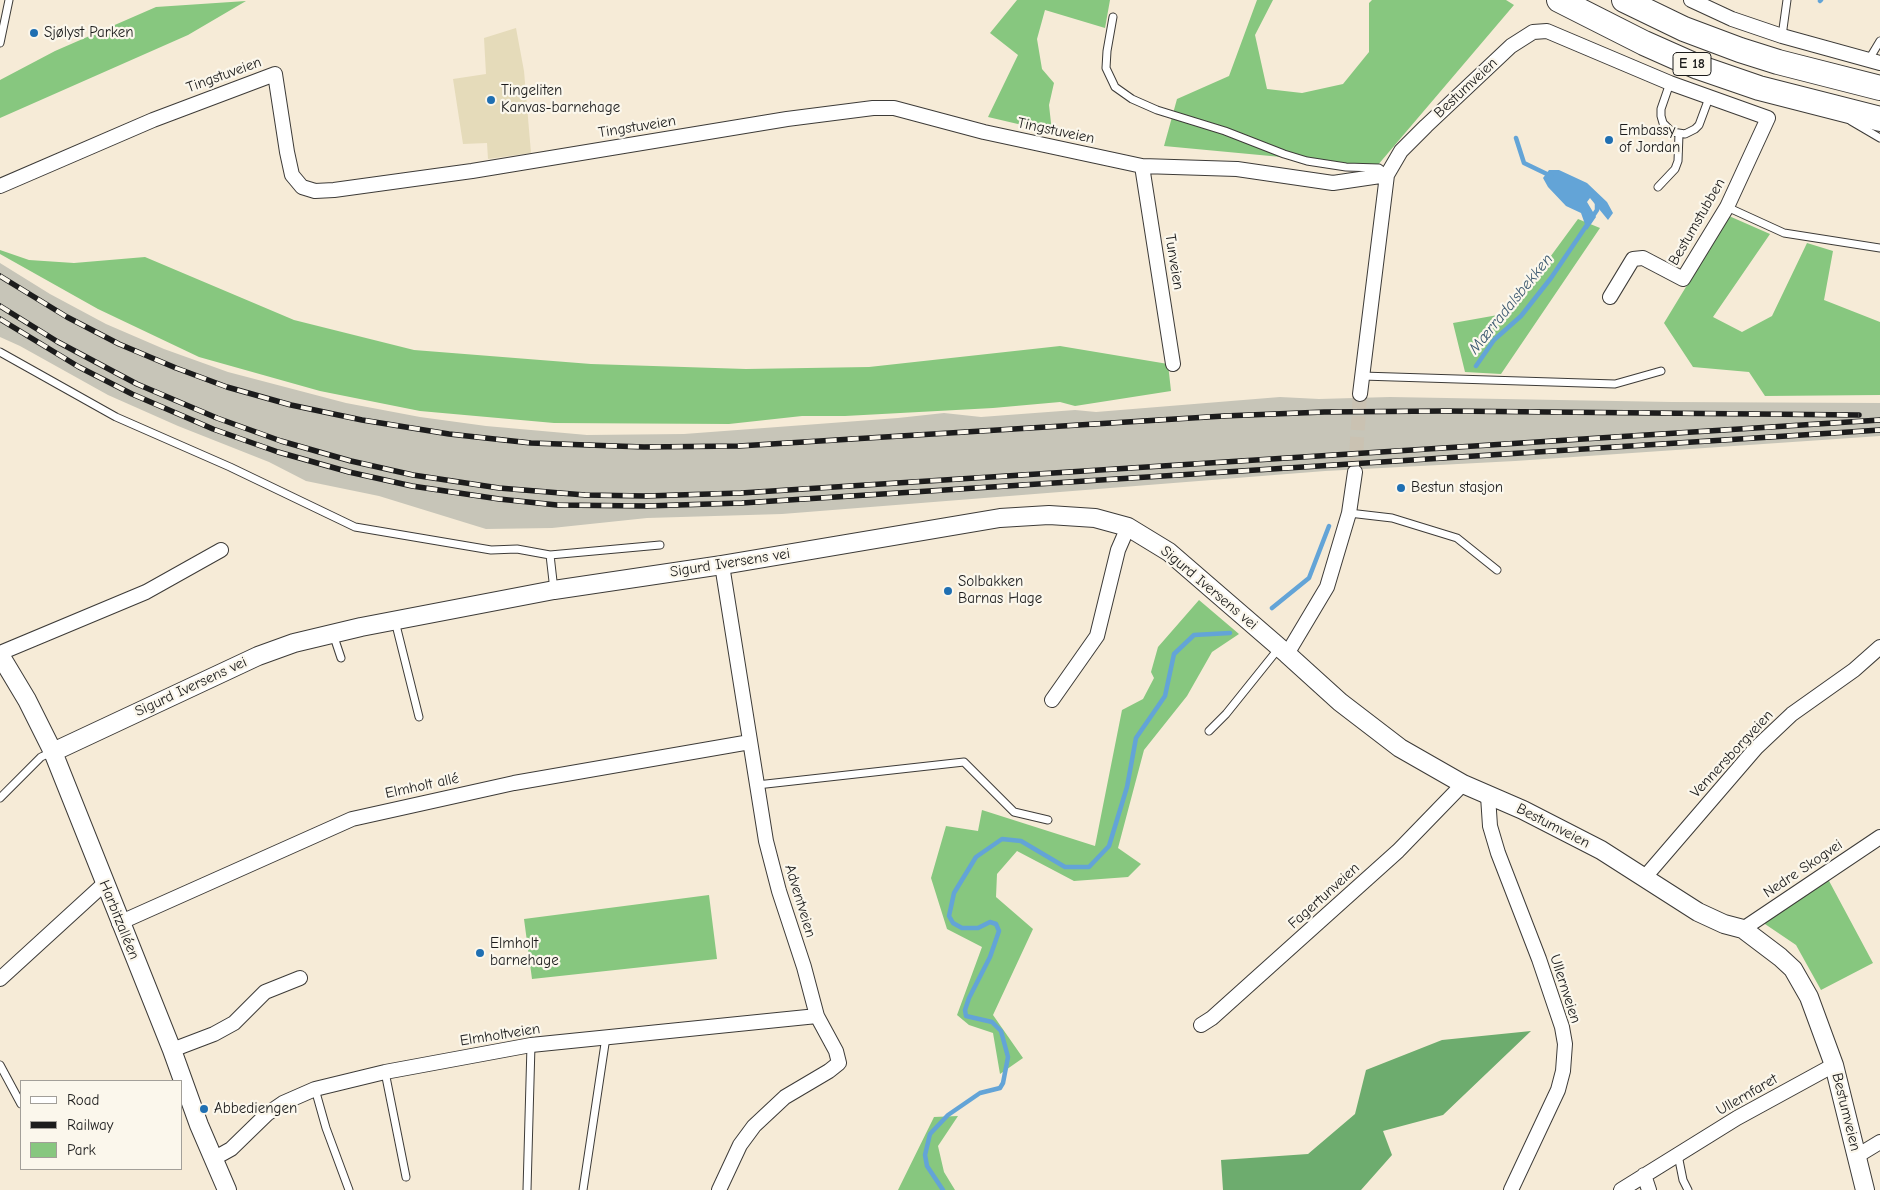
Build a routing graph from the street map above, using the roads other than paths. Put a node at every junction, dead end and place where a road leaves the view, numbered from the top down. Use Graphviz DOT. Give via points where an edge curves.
graph roads {
  1 [pos="10,0"];
  2 [pos="1559,0"];
  3 [pos="1624,0"];
  4 [pos="1691,0"];
  5 [pos="1787,0"];
  6 [pos="1113,17"];
  7 [pos="1782,36"];
  8 [pos="1880,41"];
  9 [pos="0,43"];
  10 [pos="1874,62"];
  11 [pos="1670,83"];
  12 [pos="1880,88"];
  13 [pos="1709,98"];
  14 [pos="1832,108"];
  15 [pos="1768,118"];
  16 [pos="1880,119"];
  17 [pos="1679,134"];
  18 [pos="1880,138"];
  19 [pos="1142,166"];
  20 [pos="1387,175"];
  21 [pos="0,186"];
  22 [pos="1658,187"];
  23 [pos="1727,207"];
  24 [pos="1880,248"];
  25 [pos="1610,297"];
  26 [pos="0,352"];
  27 [pos="1173,364"];
  28 [pos="1661,371"];
  29 [pos="1362,376"];
  30 [pos="1360,394"];
  31 [pos="1355,472"];
  32 [pos="1349,513"];
  33 [pos="1128,527"];
  34 [pos="660,545"];
  35 [pos="221,550"];
  36 [pos="550,555"];
  37 [pos="722,565"];
  38 [pos="1497,570"];
  39 [pos="554,590"];
  40 [pos="395,621"];
  41 [pos="333,634"];
  42 [pos="1880,647"];
  43 [pos="1283,651"];
  44 [pos="0,654"];
  45 [pos="341,658"];
  46 [pos="1052,700"];
  47 [pos="419,716"];
  48 [pos="1209,732"];
  49 [pos="750,742"];
  50 [pos="53,752"];
  51 [pos="1463,784"];
  52 [pos="757,785"];
  53 [pos="1488,796"];
  54 [pos="0,798"];
  55 [pos="1048,820"];
  56 [pos="1880,837"];
  57 [pos="1645,877"];
  58 [pos="104,884"];
  59 [pos="120,923"];
  60 [pos="1743,929"];
  61 [pos="300,978"];
  62 [pos="0,980"];
  63 [pos="818,1016"];
  64 [pos="1201,1025"];
  65 [pos="606,1037"];
  66 [pos="531,1045"];
  67 [pos="172,1050"];
  68 [pos="0,1065"];
  69 [pos="1834,1065"];
  70 [pos="385,1072"];
  71 [pos="315,1089"];
  72 [pos="20,1102"];
  73 [pos="1880,1142"];
  74 [pos="1678,1156"];
  75 [pos="1857,1156"];
  76 [pos="213,1159"];
  77 [pos="1644,1175"];
  78 [pos="406,1177"];
  79 [pos="227,1190"];
  80 [pos="349,1190"];
  81 [pos="527,1190"];
  82 [pos="583,1190"];
  83 [pos="719,1190"];
  84 [pos="1512,1190"];
  85 [pos="1621,1190"];
  86 [pos="1649,1190"];
  87 [pos="1688,1190"];
  88 [pos="1865,1190"];
  1 -- 9 [label="lane"];
  2 -- 14 [label="highway, E 18" via="1644,44 1698,67"];
  3 -- 12 [label="highway, E 18" via="1675,25 1740,50"];
  4 -- 7 [label="street" via="1732,19"];
  5 -- 7 [label="lane"];
  6 -- 20 [label="lane" via="1106,68 1115,86 1132,99 1292,156 1325,165 1379,168"];
  7 -- 10 [label="street"];
  8 -- 10 [label="lane"];
  11 -- 13 [label="street, Bestumveien"];
  11 -- 17 [label="lane" via="1661,116 1667,128"];
  11 -- 20 [label="street, Bestumveien" via="1547,31 1533,32 1511,46 1426,126 1402,151"];
  13 -- 15 [label="street, Bestumveien"];
  13 -- 17 [label="lane" via="1699,125 1690,132"];
  14 -- 16 [label="highway, E 18"];
  14 -- 18 [label="lane"];
  15 -- 23 [label="street, Bestumstubben"];
  17 -- 22 [label="lane" via="1675,169"];
  19 -- 20 [label="street, Tingstuveien" via="1238,169 1334,183"];
  19 -- 21 [label="street, Tingstuveien" via="984,132 894,108 873,108 472,171 315,191 302,187 292,176 275,74 153,120"];
  19 -- 27 [label="street, Tunveien"];
  20 -- 29 [label="street, Bestumveien"];
  23 -- 24 [label="lane" via="1784,233"];
  23 -- 25 [label="street, Bestumstubben" via="1683,278 1642,258 1632,259"];
  26 -- 36 [label="lane" via="116,417 355,527 491,550 517,549"];
  28 -- 29 [label="lane" via="1615,384"];
  29 -- 30 [label="street, Bestumveien"];
  31 -- 32 [label="street"];
  32 -- 38 [label="lane" via="1392,518 1457,538"];
  32 -- 43 [label="street" via="1327,587"];
  33 -- 37 [label="street, Sigurd Iversens vei" via="1078,516 1000,518"];
  33 -- 43 [label="street, Sigurd Iversens vei" via="1168,552"];
  33 -- 46 [label="street" via="1118,550 1097,636"];
  34 -- 36 [label="lane"];
  35 -- 44 [label="street, Harbitzalléen" via="146,592"];
  36 -- 39 [label="lane"];
  37 -- 39 [label="street, Sigurd Iversens vei"];
  37 -- 49 [label="street, Adventveien"];
  39 -- 40 [label="street, Sigurd Iversens vei"];
  40 -- 41 [label="street, Sigurd Iversens vei"];
  40 -- 47 [label="lane"];
  41 -- 45 [label="lane"];
  41 -- 50 [label="street, Sigurd Iversens vei" via="294,643 235,666"];
  42 -- 57 [label="street, Vennersborgveien" via="1854,670 1792,714 1756,748"];
  43 -- 48 [label="lane"];
  43 -- 51 [label="street, Bestumveien" via="1340,702 1400,748"];
  44 -- 50 [label="street, Harbitzalléen"];
  49 -- 52 [label="street, Adventveien"];
  49 -- 59 [label="street, Elmholt allé" via="514,783 352,819"];
  50 -- 54 [label="lane" via="41,757"];
  50 -- 58 [label="street, Harbitzalléen"];
  51 -- 53 [label="street, Bestumveien"];
  51 -- 64 [label="street, Fagertunveien" via="1398,851"];
  52 -- 55 [label="lane" via="964,762 1014,812"];
  52 -- 63 [label="street, Adventveien" via="777,883"];
  53 -- 57 [label="street, Bestumveien" via="1523,810"];
  53 -- 84 [label="street, Ullernveien" via="1495,844 1539,959 1565,1044 1558,1090"];
  56 -- 60 [label="street, Nedre Skogvei"];
  57 -- 60 [label="street, Bestumveien" via="1698,912"];
  58 -- 59 [label="street, Harbitzalléen"];
  58 -- 62 [label="street"];
  59 -- 67 [label="street, Harbitzalléen"];
  60 -- 69 [label="street, Bestumveien" via="1793,969 1809,997"];
  61 -- 67 [label="street" via="266,992 234,1023"];
  63 -- 65 [label="street, Elmholtveien"];
  63 -- 83 [label="street, Adventveien" via="839,1063 785,1097 754,1126 740,1145"];
  65 -- 66 [label="street, Elmholtveien"];
  65 -- 82 [label="lane"];
  66 -- 70 [label="street, Elmholtveien"];
  66 -- 81 [label="lane"];
  67 -- 76 [label="street, Harbitzalléen"];
  68 -- 72 [label="lane"];
  69 -- 74 [label="street, Ullernfaret" via="1737,1118"];
  69 -- 75 [label="street, Bestumveien"];
  70 -- 71 [label="street, Elmholtveien"];
  70 -- 78 [label="lane"];
  71 -- 76 [label="street, Elmholtveien" via="282,1103 231,1148"];
  71 -- 80 [label="lane"];
  73 -- 75 [label="street"];
  74 -- 77 [label="street, Ullernfaret"];
  74 -- 87 [label="lane"];
  75 -- 88 [label="street, Bestumveien"];
  76 -- 79 [label="street, Harbitzalléen"];
  77 -- 85 [label="street, Ullernfaret"];
  77 -- 86 [label="street"];
}
